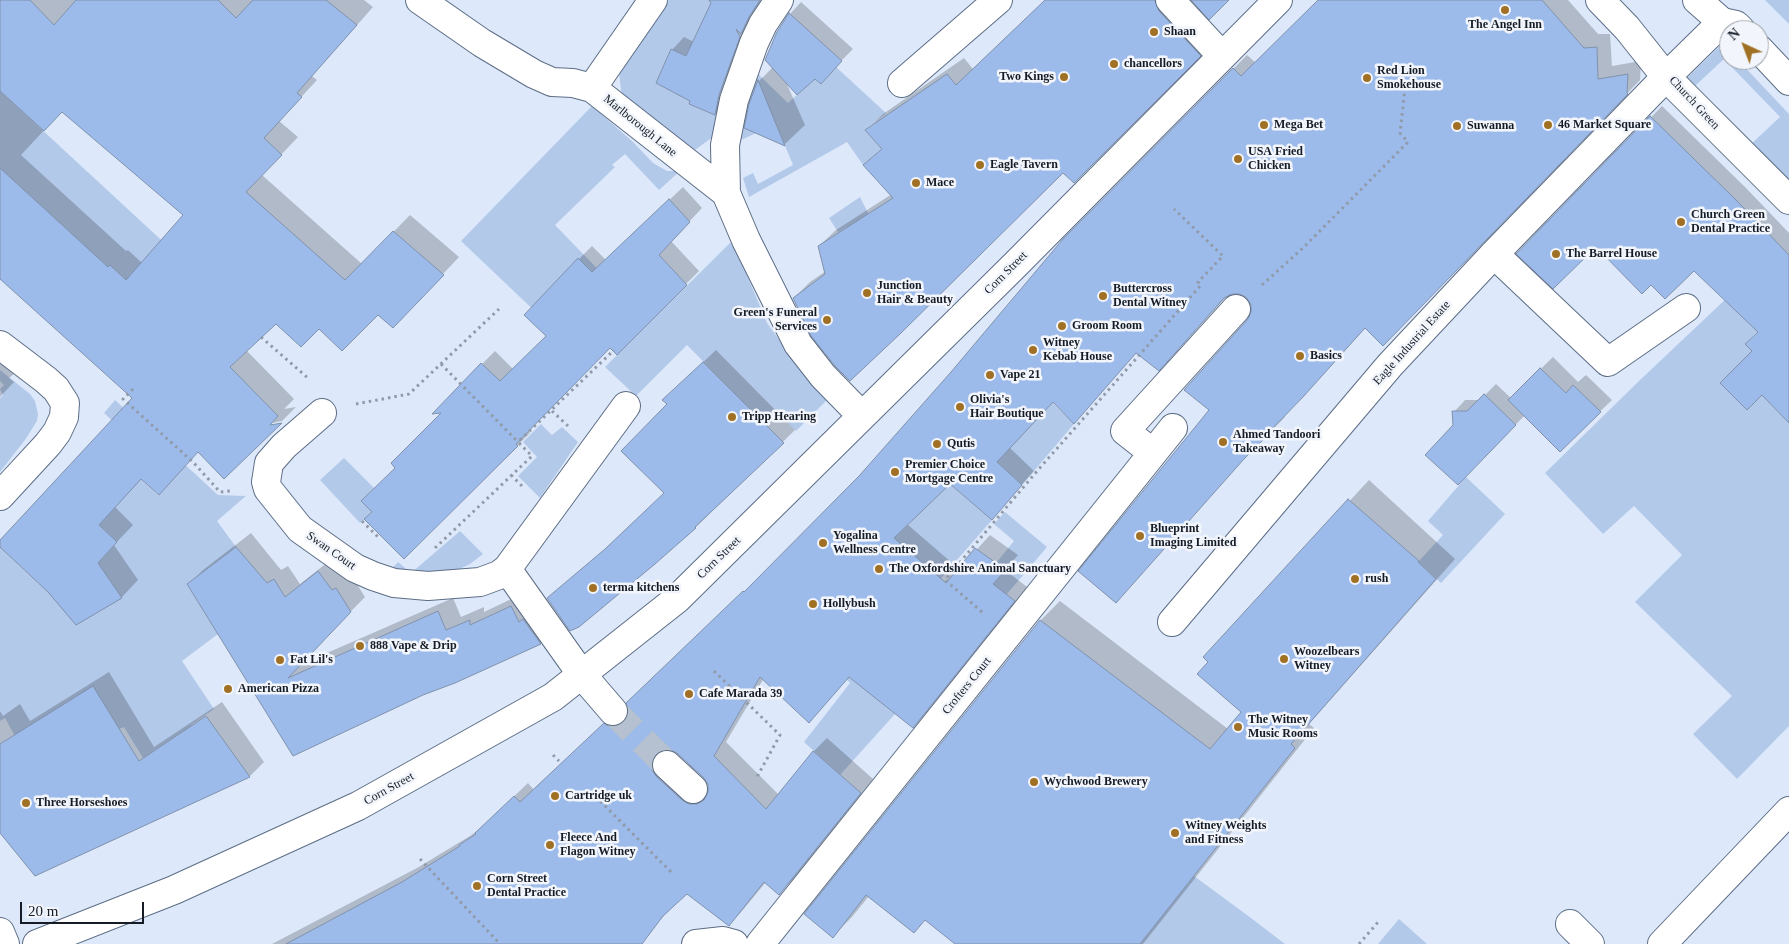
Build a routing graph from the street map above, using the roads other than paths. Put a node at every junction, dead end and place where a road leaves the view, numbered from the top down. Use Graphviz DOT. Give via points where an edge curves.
graph roads {
  1 [pos="420,0"];
  2 [pos="653,0"];
  3 [pos="779,0"];
  4 [pos="998,0"];
  5 [pos="1170,0"];
  6 [pos="1278,0"];
  7 [pos="1600,0"];
  8 [pos="1697,0"];
  9 [pos="1723,20"];
  10 [pos="1719,35"];
  11 [pos="1222,56"];
  12 [pos="1769,60"];
  13 [pos="1666,77"];
  14 [pos="1789,81"];
  15 [pos="902,84"];
  16 [pos="592,88"];
  17 [pos="726,193"];
  18 [pos="1789,200"];
  19 [pos="1494,254"];
  20 [pos="1686,308"];
  21 [pos="1236,309"];
  22 [pos="0,345"];
  23 [pos="626,406"];
  24 [pos="322,413"];
  25 [pos="862,416"];
  26 [pos="1173,428"];
  27 [pos="1153,453"];
  28 [pos="0,496"];
  29 [pos="507,569"];
  30 [pos="1172,622"];
  31 [pos="582,675"];
  32 [pos="613,711"];
  33 [pos="667,765"];
  34 [pos="694,789"];
  35 [pos="1789,811"];
  36 [pos="1570,924"];
  37 [pos="0,932"];
  38 [pos="5,944"];
  39 [pos="36,944"];
  40 [pos="696,944"];
  41 [pos="734,944"];
  42 [pos="760,944"];
  43 [pos="1590,944"];
  44 [pos="1662,944"];
  1 -- 16 [label="street" via="512,62 545,79"];
  2 -- 16 [label="street, Marlborough Lane"];
  3 -- 17 [label="street, Marlborough Lane" via="754,43 734,100 725,145"];
  4 -- 15 [label="street"];
  5 -- 11 [label="street"];
  6 -- 11 [label="street, Corn Street"];
  7 -- 13 [label="street"];
  8 -- 9 [label="street"];
  10 -- 13 [label="street, Church Green"];
  11 -- 25 [label="street, Corn Street"];
  12 -- 14 [label="street"];
  13 -- 18 [label="street, Church Green"];
  13 -- 19 [label="street, Eagle Industrial Estate"];
  16 -- 17 [label="street, Marlborough Lane"];
  17 -- 25 [label="street, Marlborough Lane" via="798,344 823,376"];
  19 -- 20 [label="street" via="1608,362"];
  19 -- 30 [label="street, Eagle Industrial Estate" via="1390,365"];
  21 -- 27 [label="street" via="1125,431"];
  22 -- 28 [label="street" via="46,380 65,403 64,417 57,432"];
  23 -- 29 [label="street, Swan Court"];
  24 -- 29 [label="street, Swan Court" via="284,446 270,463 266,482 268,490 304,532 346,562 394,583 452,585 491,579"];
  25 -- 31 [label="street, Corn Street" via="677,599"];
  26 -- 27 [label="street, Crofters Court"];
  27 -- 42 [label="street, Crofters Court"];
  29 -- 31 [label="street"];
  31 -- 32 [label="street"];
  31 -- 39 [label="street, Corn Street" via="534,709 358,806 174,890"];
  33 -- 34 [label="street"];
  35 -- 44 [label="street"];
  36 -- 43 [label="street"];
  37 -- 38 [label="street"];
  40 -- 41 [label="street" via="723,941"];
}
